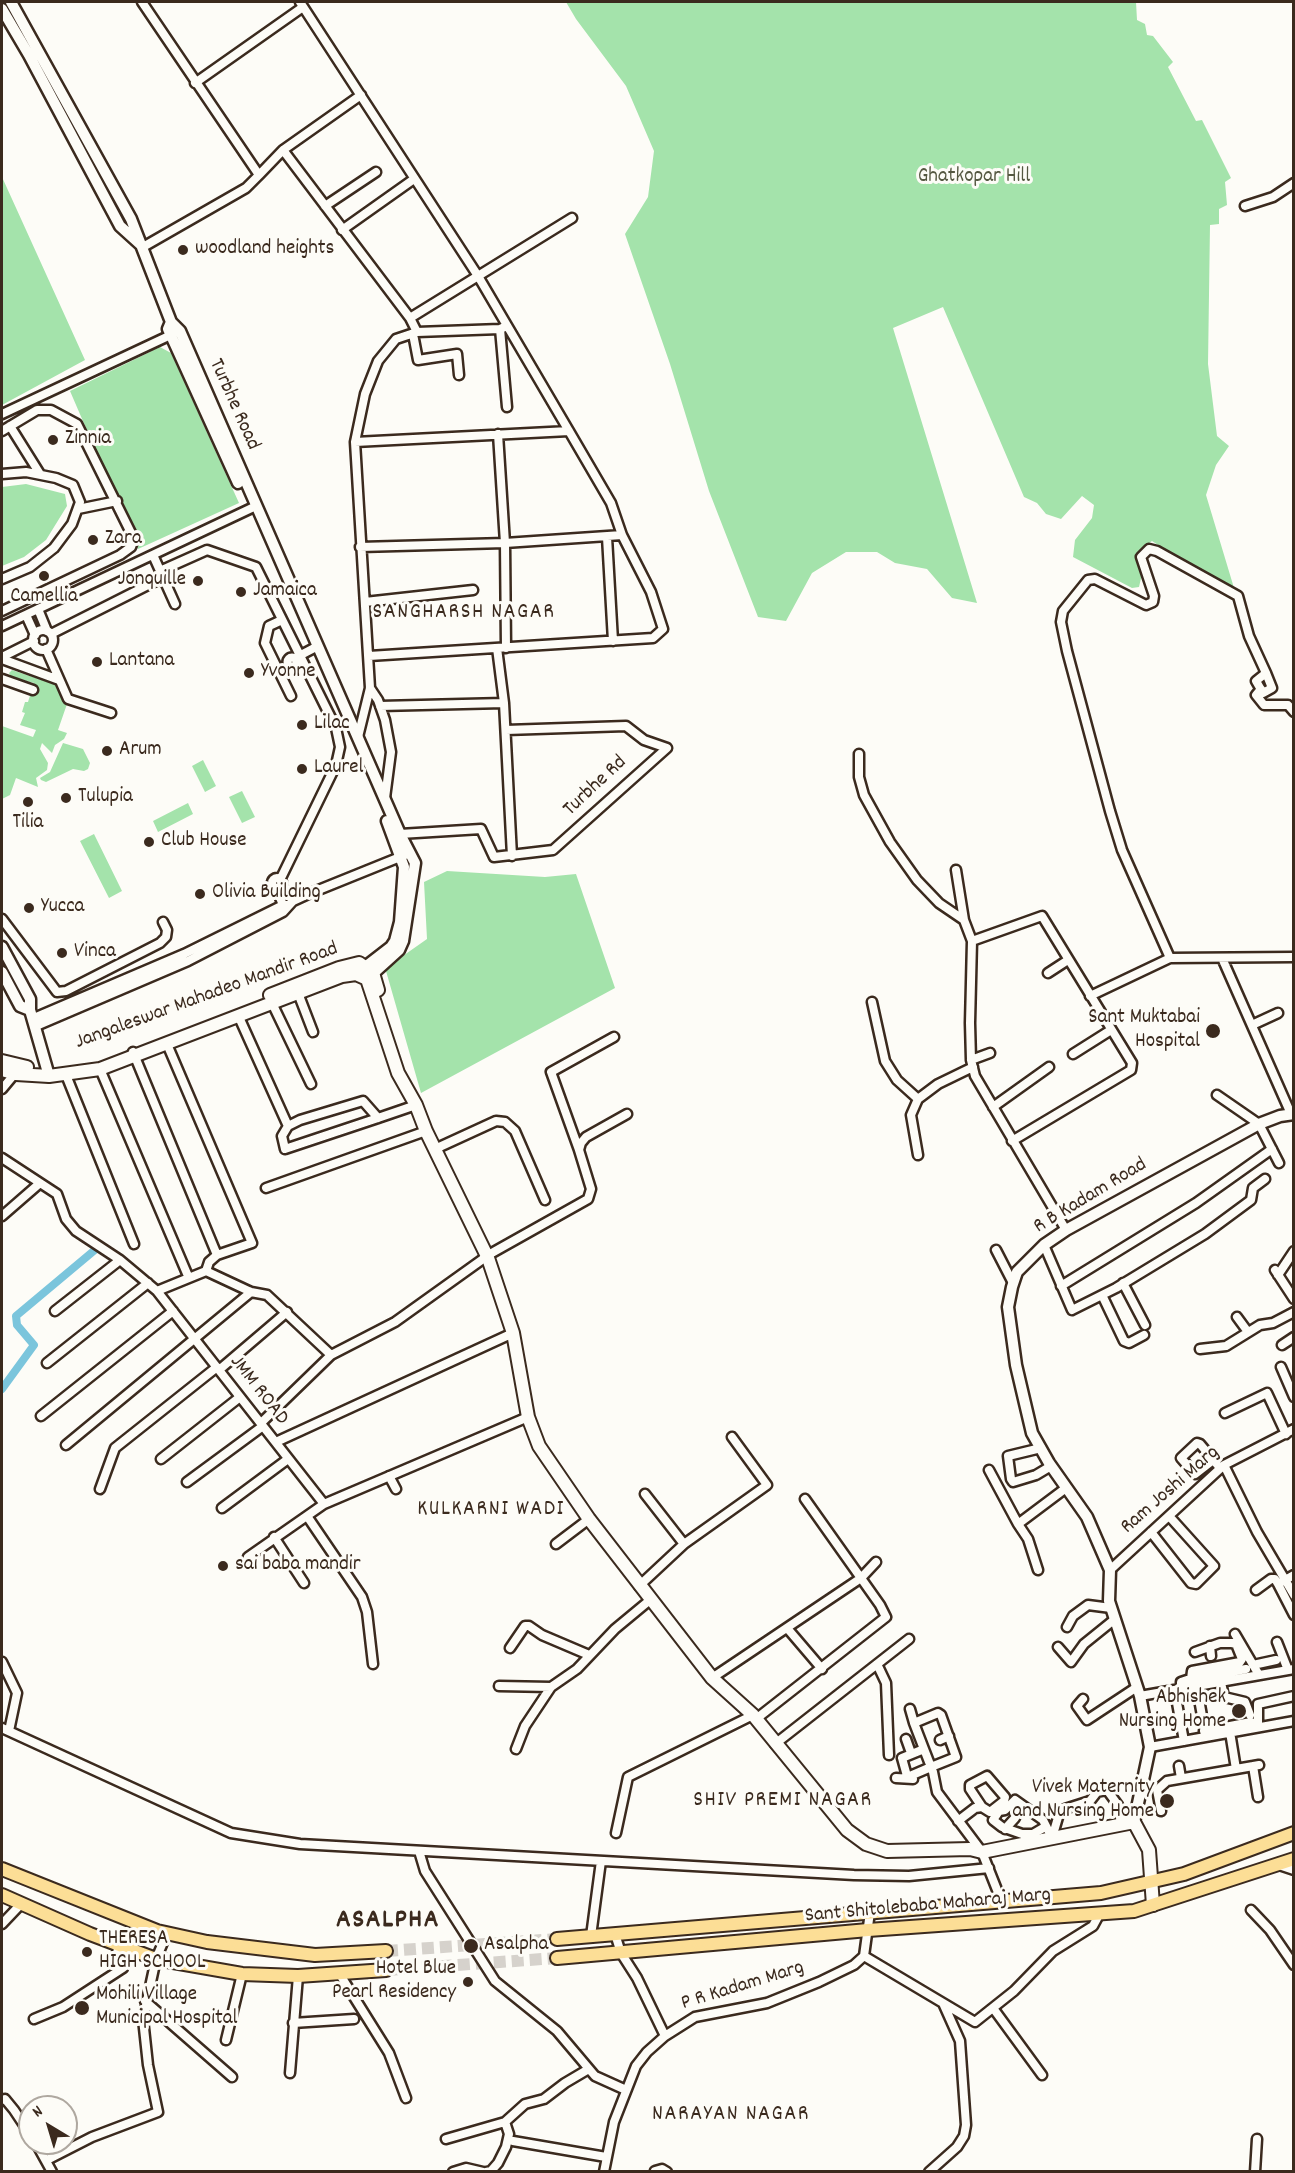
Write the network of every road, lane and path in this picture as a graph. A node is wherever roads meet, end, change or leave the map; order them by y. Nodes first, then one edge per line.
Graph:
1 (11, 2) edge
2 (142, 2) edge
3 (302, 4) edge
4 (2, 9) edge
5 (195, 83) junction
6 (361, 95) junction
7 (284, 150) junction
8 (376, 172) dead end
9 (260, 175) junction
10 (414, 179) junction
11 (1293, 183) edge
12 (325, 206) junction
13 (1245, 206) dead end
14 (572, 218) dead end
15 (342, 230) junction
16 (143, 247) junction
17 (478, 276) junction
18 (410, 318) junction
19 (503, 327) junction
20 (175, 333) junction
21 (415, 333) junction
22 (459, 375) dead end
23 (507, 407) dead end
24 (2, 414) edge
25 (10, 426) junction
26 (2, 431) edge
27 (570, 431) junction
28 (498, 434) junction
29 (355, 442) junction
30 (2, 474) edge
31 (40, 474) junction
32 (117, 501) junction
33 (253, 508) junction
34 (78, 509) junction
35 (622, 535) junction
36 (608, 537) junction
37 (505, 543) junction
38 (360, 547) junction
39 (153, 555) junction
40 (160, 571) junction
41 (2, 579) edge
42 (474, 590) dead end
43 (27, 598) junction
44 (365, 602) junction
45 (175, 604) dead end
46 (2, 610) edge
47 (32, 612) junction
48 (282, 620) junction
49 (2, 626) edge
50 (49, 633) junction
51 (34, 638) junction
52 (613, 641) junction
53 (502, 648) junction
54 (46, 649) junction
55 (316, 650) junction
56 (369, 656) junction
57 (2, 658) edge
58 (298, 659) junction
59 (2, 679) edge
60 (59, 680) junction
61 (370, 688) junction
62 (33, 690) dead end
63 (291, 696) dead end
64 (504, 703) junction
65 (380, 706) junction
66 (1293, 712) edge
67 (111, 713) dead end
68 (506, 730) junction
69 (358, 737) junction
70 (860, 754) dead end
71 (385, 798) junction
72 (400, 834) junction
73 (406, 855) junction
74 (512, 856) junction
75 (956, 870) dead end
76 (288, 904) junction
77 (2, 919) edge
78 (964, 920) junction
79 (163, 922) dead end
80 (972, 941) junction
81 (2, 947) edge
82 (1293, 957) edge
83 (1170, 958) junction
84 (1222, 958) junction
85 (1068, 960) junction
86 (117, 965) junction
87 (2, 972) edge
88 (365, 973) junction
89 (1048, 973) dead end
90 (127, 982) junction
91 (298, 993) junction
92 (1090, 996) junction
93 (872, 1002) dead end
94 (272, 1003) junction
95 (1278, 1013) dead end
96 (238, 1016) junction
97 (33, 1018) junction
98 (1252, 1025) junction
99 (1111, 1030) junction
100 (312, 1032) dead end
101 (614, 1037) dead end
102 (167, 1044) junction
103 (133, 1053) junction
104 (990, 1053) dead end
105 (1072, 1054) dead end
106 (2, 1061) edge
107 (972, 1064) junction
108 (1049, 1068) dead end
109 (100, 1069) junction
110 (2, 1070) edge
111 (18, 1070) junction
112 (48, 1073) junction
113 (66, 1075) junction
114 (311, 1084) dead end
115 (2, 1089) edge
116 (1217, 1095) dead end
117 (918, 1099) junction
118 (416, 1105) junction
119 (993, 1107) junction
120 (627, 1114) dead end
121 (1292, 1114) edge
122 (378, 1118) junction
123 (1259, 1124) junction
124 (288, 1126) junction
125 (426, 1131) junction
126 (1011, 1141) junction
127 (435, 1149) junction
128 (1272, 1149) junction
129 (579, 1150) junction
130 (918, 1155) dead end
131 (2, 1158) edge
132 (1279, 1163) dead end
133 (1265, 1179) dead end
134 (40, 1183) junction
135 (266, 1188) dead end
136 (545, 1200) dead end
137 (2, 1216) edge
138 (1066, 1230) junction
139 (134, 1244) dead end
140 (1044, 1245) junction
141 (996, 1250) dead end
142 (1293, 1251) edge
143 (217, 1255) junction
144 (488, 1258) junction
145 (120, 1260) junction
146 (206, 1271) junction
147 (188, 1276) junction
148 (148, 1283) junction
149 (1013, 1283) junction
150 (1123, 1283) junction
151 (1061, 1287) junction
152 (157, 1291) junction
153 (251, 1292) junction
154 (1292, 1293) edge
155 (1102, 1295) junction
156 (55, 1311) dead end
157 (173, 1311) junction
158 (286, 1312) junction
159 (1293, 1312) edge
160 (1237, 1317) dead end
161 (1145, 1325) dead end
162 (1248, 1332) junction
163 (513, 1333) junction
164 (1144, 1335) dead end
165 (1293, 1338) edge
166 (194, 1339) junction
167 (1282, 1345) dead end
168 (1200, 1349) dead end
169 (331, 1355) junction
170 (47, 1363) dead end
171 (1281, 1367) dead end
172 (218, 1369) junction
173 (240, 1397) junction
174 (1293, 1398) edge
175 (1225, 1413) dead end
176 (41, 1416) dead end
177 (528, 1417) junction
178 (262, 1424) junction
179 (1290, 1432) edge
180 (732, 1437) dead end
181 (276, 1442) junction
182 (66, 1445) dead end
183 (1041, 1448) junction
184 (161, 1459) dead end
185 (288, 1459) junction
186 (1213, 1460) dead end
187 (1051, 1466) junction
188 (1222, 1467) junction
189 (989, 1470) dead end
190 (389, 1476) junction
191 (187, 1482) dead end
192 (1066, 1488) junction
193 (100, 1489) dead end
194 (396, 1489) dead end
195 (645, 1494) dead end
196 (805, 1499) dead end
197 (324, 1504) junction
198 (222, 1508) dead end
199 (307, 1516) junction
200 (1169, 1516) junction
201 (589, 1519) junction
202 (1018, 1524) junction
203 (1151, 1532) junction
204 (274, 1537) junction
205 (556, 1544) dead end
206 (684, 1544) junction
207 (248, 1557) dead end
208 (876, 1562) dead end
209 (1038, 1570) dead end
210 (1110, 1570) junction
211 (861, 1578) junction
212 (1286, 1579) edge
213 (304, 1583) dead end
214 (639, 1586) junction
215 (1256, 1590) dead end
216 (1291, 1596) edge
217 (650, 1600) junction
218 (1113, 1613) junction
219 (1293, 1613) edge
220 (1067, 1627) dead end
221 (787, 1628) junction
222 (1235, 1634) dead end
223 (909, 1639) dead end
224 (1277, 1642) dead end
225 (1058, 1647) dead end
226 (510, 1648) dead end
227 (1195, 1652) dead end
228 (589, 1655) junction
229 (1276, 1660) dead end
230 (2, 1662) edge
231 (373, 1664) dead end
232 (877, 1664) junction
233 (1249, 1667) junction
234 (822, 1669) junction
235 (1291, 1670) edge
236 (1259, 1675) junction
237 (712, 1678) junction
238 (1191, 1679) junction
239 (1221, 1682) junction
240 (499, 1686) dead end
241 (551, 1687) junction
242 (1181, 1689) junction
243 (1139, 1691) junction
244 (1293, 1696) edge
245 (1083, 1699) dead end
246 (1199, 1700) dead end
247 (1177, 1704) dead end
248 (910, 1709) dead end
249 (754, 1717) junction
250 (1253, 1721) junction
251 (1293, 1721) edge
252 (914, 1722) junction
253 (5, 1729) edge
254 (1230, 1732) junction
255 (1205, 1734) junction
256 (950, 1736) junction
257 (906, 1739) dead end
258 (940, 1740) dead end
259 (1184, 1741) junction
260 (775, 1744) junction
261 (1150, 1747) junction
262 (516, 1749) dead end
263 (924, 1749) junction
264 (911, 1753) junction
265 (889, 1755) dead end
266 (1179, 1766) dead end
267 (1236, 1769) junction
268 (932, 1770) junction
269 (896, 1778) dead end
270 (1180, 1778) junction
271 (1140, 1789) junction
272 (1156, 1794) junction
273 (1258, 1797) dead end
274 (982, 1807) junction
275 (1159, 1808) dead end
276 (1015, 1818) dead end
277 (958, 1821) junction
278 (1128, 1823) junction
279 (1044, 1827) junction
280 (1005, 1829) junction
281 (616, 1833) dead end
282 (1293, 1833) edge
283 (1052, 1838) junction
284 (419, 1851) junction
285 (982, 1852) junction
286 (1293, 1859) edge
287 (601, 1861) junction
288 (1279, 1864) junction
289 (989, 1868) junction
290 (2, 1869) edge
291 (1293, 1869) edge
292 (1176, 1876) junction
293 (1150, 1882) junction
294 (2, 1895) edge
295 (1182, 1897) junction
296 (1001, 1900) junction
297 (21, 1904) junction
298 (1153, 1905) junction
299 (1251, 1910) dead end
300 (870, 1912) junction
301 (1100, 1913) junction
302 (2, 1924) edge
303 (868, 1930) junction
304 (167, 1933) junction
305 (615, 1934) junction
306 (594, 1936) junction
307 (557, 1939) tunnel mouth
308 (119, 1945) junction
309 (386, 1951) tunnel mouth
310 (621, 1953) junction
311 (597, 1955) junction
312 (864, 1956) junction
313 (557, 1958) tunnel mouth
314 (156, 1959) junction
315 (1293, 1965) edge
316 (387, 1970) tunnel mouth
317 (339, 1973) junction
318 (242, 1974) junction
319 (298, 1976) junction
320 (145, 2001) junction
321 (942, 2002) junction
322 (993, 2008) junction
323 (34, 2019) dead end
324 (354, 2019) dead end
325 (293, 2023) junction
326 (665, 2036) junction
327 (226, 2040) dead end
328 (587, 2070) junction
329 (291, 2073) dead end
330 (1042, 2075) dead end
331 (232, 2077) dead end
332 (626, 2090) junction
333 (406, 2098) dead end
334 (2, 2100) edge
335 (18, 2116) edge
336 (506, 2122) junction
337 (446, 2139) dead end
338 (1257, 2139) dead end
339 (513, 2140) dead end
340 (44, 2155) edge
341 (606, 2157) junction
342 (47, 2160) junction
343 (655, 2171) edge
344 (52, 2172) edge
345 (453, 2172) edge
346 (485, 2172) edge
347 (604, 2172) edge
348 (668, 2172) edge
349 (929, 2172) edge
350 (1255, 2172) edge

1 - 16 street, Turbhe Road
2 - 5 street
3 - 5 street
3 - 6 street
4 - 16 street
5 - 9 street
6 - 7 street
6 - 10 street
7 - 9 street
7 - 12 street
8 - 12 street
9 - 16 street
10 - 15 street
10 - 17 street
11 - 13 street
12 - 15 street
14 - 17 street
15 - 18 street
16 - 20 street, Turbhe Road
17 - 18 street
17 - 19 street
18 - 21 street
19 - 21 street
19 - 23 street
19 - 27 street
20 - 24 street
20 - 33 street, Turbhe Road
21 - 22 street
21 - 29 street
25 - 26 street
25 - 31 street
25 - 32 street
27 - 28 street
27 - 35 street
28 - 29 street
28 - 37 street
29 - 38 street
30 - 31 street
31 - 34 street
32 - 34 street
32 - 43 street
33 - 39 street
33 - 55 street, Turbhe Road
34 - 41 street
35 - 36 street
35 - 52 street
36 - 37 street
36 - 52 street
37 - 38 street
37 - 53 street
38 - 44 street
39 - 40 street
39 - 47 street
40 - 45 street
40 - 48 street
40 - 50 street
42 - 44 street
43 - 46 street
43 - 47 street
44 - 56 street
47 - 49 street
47 - 50 street
47 - 51 street
48 - 58 street
48 - 63 street
50 - 51 street
50 - 54 street
51 - 54 street
51 - 57 street
52 - 53 street
53 - 56 street
53 - 64 street
54 - 60 street
55 - 58 street
55 - 69 street, Turbhe Road
55 - 73 street
56 - 61 street
57 - 60 street
58 - 76 street
59 - 62 street
60 - 67 street
61 - 65 street
61 - 69 street
64 - 65 street
64 - 68 street
65 - 71 street
66 - 83 street
68 - 74 street
68 - 74 street, Turbhe Rd
69 - 71 street, Turbhe Road
70 - 78 street
71 - 72 street, Turbhe Road
72 - 73 street, Turbhe Road
72 - 74 street, Turbhe Rd
73 - 76 street
73 - 88 street
75 - 78 street
76 - 90 street
77 - 86 street
78 - 80 street
79 - 86 street
80 - 85 street
80 - 107 street
81 - 97 street
82 - 84 street
83 - 84 street
83 - 92 street
84 - 98 street
85 - 89 street
85 - 92 street
86 - 90 street
87 - 97 street
88 - 91 main road, Jangaleswar Mahadeo Mandir Road
88 - 103 main road, Jangaleswar Mahadeo Mandir Road
88 - 118 main road, Jangaleswar Mahadeo Mandir Road
90 - 97 street
91 - 94 main road, Jangaleswar Mahadeo Mandir Road
91 - 100 street
92 - 99 street
93 - 117 street
94 - 96 main road, Jangaleswar Mahadeo Mandir Road
94 - 114 street
95 - 98 street
96 - 102 main road, Jangaleswar Mahadeo Mandir Road
96 - 124 street
97 - 112 street
98 - 121 street
99 - 105 street
99 - 126 street
101 - 129 street
102 - 103 main road, Jangaleswar Mahadeo Mandir Road
102 - 143 street
103 - 109 main road, Jangaleswar Mahadeo Mandir Road
103 - 112 main road, Jangaleswar Mahadeo Mandir Road
103 - 143 street
104 - 107 street
106 - 111 main road
107 - 117 street
107 - 119 street
108 - 119 street
109 - 113 main road, Jangaleswar Mahadeo Mandir Road
109 - 147 street
110 - 111 main road
111 - 112 main road
111 - 115 street
112 - 113 main road, Jangaleswar Mahadeo Mandir Road
113 - 139 street
116 - 123 street
117 - 130 street
118 - 122 street
118 - 125 main road, Jangaleswar Mahadeo Mandir Road
119 - 126 street
120 - 129 street
121 - 123 street, R B Kadam Road
122 - 124 street
122 - 124 street
123 - 128 street
123 - 138 street, R B Kadam Road
125 - 127 main road, Jangaleswar Mahadeo Mandir Road
125 - 135 street
126 - 138 street
127 - 136 street
127 - 144 main road, Jangaleswar Mahadeo Mandir Road
128 - 132 street
128 - 151 street
129 - 144 street
131 - 134 street, JMM ROAD
133 - 150 street
134 - 137 street
134 - 145 street, JMM ROAD
138 - 140 street, R B Kadam Road
140 - 149 street, R B Kadam Road
140 - 151 street
141 - 149 street
142 - 154 street
143 - 146 street
144 - 163 main road, Jangaleswar Mahadeo Mandir Road
144 - 169 street
145 - 148 street, JMM ROAD
145 - 156 street
146 - 147 street
146 - 153 street
147 - 152 street
148 - 152 street, JMM ROAD
148 - 170 street
149 - 183 street, R B Kadam Road
150 - 155 street
150 - 161 street
151 - 155 street
152 - 157 street, JMM ROAD
153 - 158 street
153 - 166 street
155 - 164 street
157 - 166 street, JMM ROAD
157 - 176 street
158 - 169 street
158 - 172 street
159 - 162 street
160 - 162 street
162 - 168 street
163 - 177 main road, Jangaleswar Mahadeo Mandir Road
163 - 181 street
165 - 167 street
166 - 172 street, JMM ROAD
166 - 182 street
169 - 178 street
171 - 174 street
172 - 173 street, JMM ROAD
172 - 193 street
173 - 178 street, JMM ROAD
173 - 184 street
175 - 179 street
177 - 190 street
177 - 201 main road, Jangaleswar Mahadeo Mandir Road
178 - 181 street, JMM ROAD
178 - 191 street
179 - 188 street, Ram Joshi Marg
180 - 206 street
181 - 185 street, JMM ROAD
183 - 187 street, R B Kadam Road
183 - 187 street
185 - 197 street, JMM ROAD
185 - 198 street
186 - 188 street
187 - 192 street, R B Kadam Road
188 - 200 street, Ram Joshi Marg
188 - 212 street
189 - 202 street
190 - 194 street
190 - 197 street
192 - 202 street
192 - 210 street, R B Kadam Road
195 - 206 street
196 - 211 street
197 - 199 street
199 - 204 street
199 - 231 street
200 - 203 street, Ram Joshi Marg
200 - 203 street
201 - 205 street
201 - 214 main road, Jangaleswar Mahadeo Mandir Road
202 - 209 street
203 - 210 street, Ram Joshi Marg
204 - 207 street
204 - 213 street
206 - 214 street
208 - 211 street
210 - 218 street, R B Kadam Road
211 - 221 street
211 - 234 street
212 - 215 street
212 - 216 street
214 - 217 main road, Jangaleswar Mahadeo Mandir Road
216 - 219 street
217 - 228 street
217 - 237 main road, Jangaleswar Mahadeo Mandir Road
218 - 220 street
218 - 225 street
218 - 243 street, R B Kadam Road
221 - 234 street
221 - 237 street
222 - 233 street
223 - 232 street
224 - 235 street
226 - 228 street
227 - 238 street
228 - 241 street
229 - 233 street
230 - 253 street
232 - 260 street
232 - 265 street
233 - 236 street
233 - 238 street
234 - 249 street
235 - 236 street
236 - 239 street
237 - 249 main road, Jangaleswar Mahadeo Mandir Road
238 - 242 street
239 - 242 street
239 - 250 street
240 - 241 street
241 - 262 street
242 - 243 street
243 - 245 street
243 - 261 street, R B Kadam Road
244 - 250 street
246 - 255 street
247 - 259 street
248 - 252 street
249 - 260 main road, Jangaleswar Mahadeo Mandir Road
249 - 281 street
250 - 251 street
250 - 254 street
250 - 255 street
252 - 256 street
252 - 263 street
253 - 284 street
254 - 255 street
254 - 267 street
255 - 259 street
256 - 258 street
256 - 268 street
257 - 264 street
259 - 261 street
260 - 285 main road, Jangaleswar Mahadeo Mandir Road
261 - 271 street, R B Kadam Road
263 - 264 street
263 - 268 street
264 - 268 street
266 - 270 street
267 - 270 street
267 - 273 street
268 - 269 street
268 - 277 street
270 - 272 street
271 - 272 street
271 - 278 street, R B Kadam Road
272 - 275 street
274 - 274 street
274 - 277 street
276 - 280 street
277 - 285 street
278 - 283 main road, Jangaleswar Mahadeo Mandir Road
278 - 283 street
278 - 293 main road
279 - 280 street
279 - 280 street
279 - 283 street
282 - 292 main road, Sant Shitolebaba Maharaj Marg
283 - 285 main road, Jangaleswar Mahadeo Mandir Road
284 - 287 street
284 - 328 street
285 - 289 street
286 - 288 main road, Sant Shitolebaba Maharaj Marg
287 - 289 street
287 - 306 street
288 - 291 street
288 - 295 main road, Sant Shitolebaba Maharaj Marg
289 - 296 street
290 - 304 main road
292 - 293 main road, Sant Shitolebaba Maharaj Marg
292 - 295 main road
293 - 296 main road, Sant Shitolebaba Maharaj Marg
293 - 298 main road
294 - 297 main road
295 - 298 main road, Sant Shitolebaba Maharaj Marg
296 - 300 main road, Sant Shitolebaba Maharaj Marg
297 - 302 street
297 - 308 main road
298 - 301 main road, Sant Shitolebaba Maharaj Marg
299 - 315 street
300 - 303 street
300 - 305 main road, Sant Shitolebaba Maharaj Marg
301 - 303 main road, Sant Shitolebaba Maharaj Marg
301 - 322 street
303 - 310 main road, Sant Shitolebaba Maharaj Marg
303 - 312 street
304 - 309 main road
304 - 314 street
305 - 306 main road, Sant Shitolebaba Maharaj Marg
305 - 310 street
306 - 307 main road, Sant Shitolebaba Maharaj Marg
306 - 311 main road
308 - 314 main road
308 - 323 street
310 - 311 main road, Sant Shitolebaba Maharaj Marg
310 - 326 street
311 - 313 main road, Sant Shitolebaba Maharaj Marg
312 - 321 street
312 - 326 street, P R Kadam Marg
314 - 318 main road
314 - 320 street
316 - 317 main road
317 - 319 main road
317 - 333 street
318 - 319 main road
318 - 327 street
319 - 325 street
320 - 331 street
320 - 342 street
321 - 322 street
321 - 349 street
322 - 330 street
324 - 325 street
325 - 329 street
326 - 332 street, P R Kadam Marg
328 - 332 street
328 - 336 street
332 - 341 street, P R Kadam Marg
334 - 335 street
336 - 337 street
336 - 346 street
338 - 350 street
339 - 341 street
340 - 342 street
341 - 347 street, P R Kadam Marg
342 - 344 street
343 - 348 street
345 - 346 street

